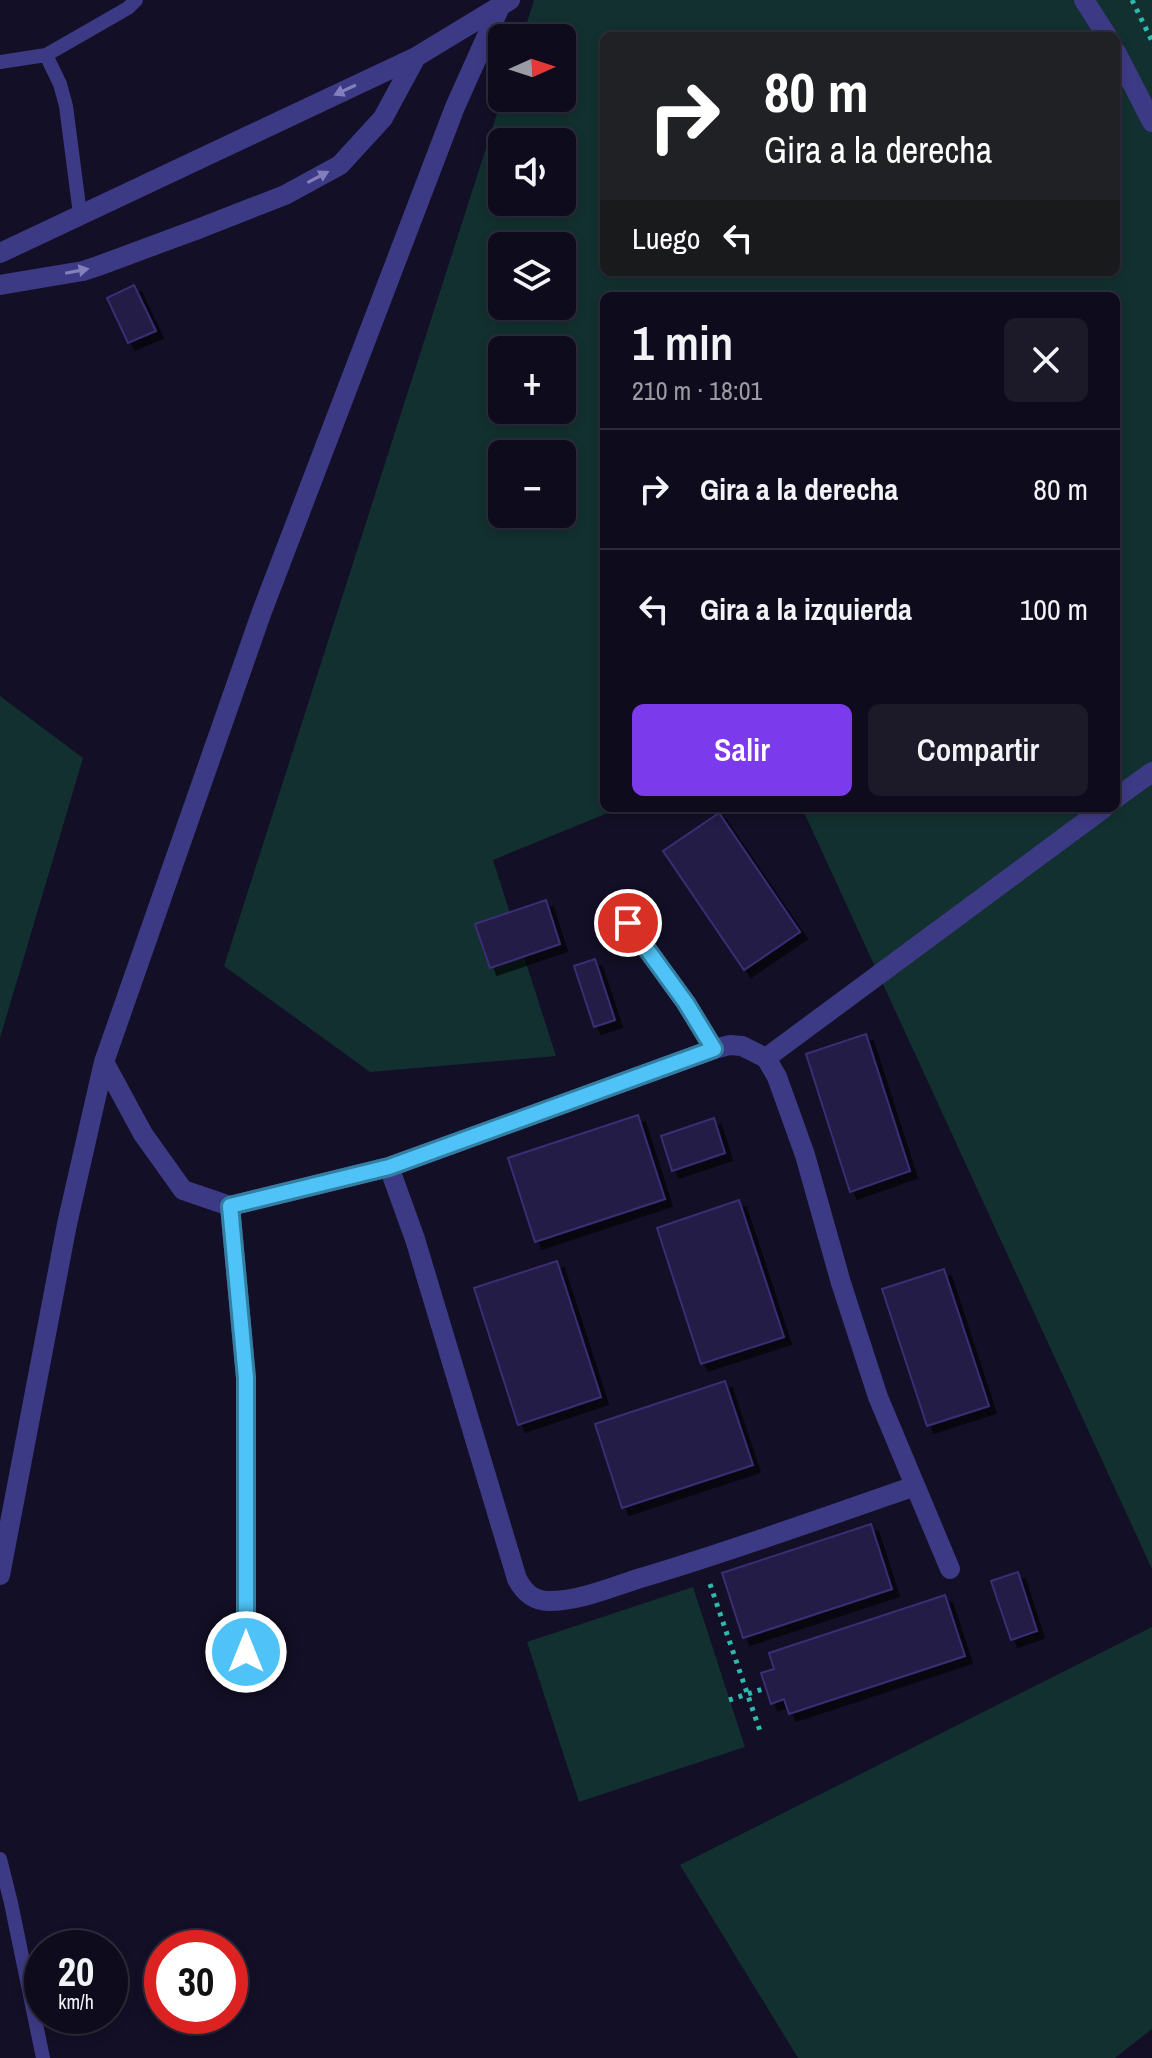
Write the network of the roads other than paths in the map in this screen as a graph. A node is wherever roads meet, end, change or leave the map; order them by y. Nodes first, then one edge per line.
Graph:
1 (136, 0) edge
2 (1084, 0) edge
3 (505, 1) edge
4 (1104, 32) edge
5 (46, 55) junction
6 (416, 57) junction
7 (1120, 60) edge
8 (0, 62) edge
9 (1152, 122) edge
10 (80, 214) junction
11 (0, 253) edge
12 (0, 285) edge
13 (1152, 772) edge
14 (1120, 795) edge
15 (1099, 812) edge
16 (628, 923) dead end
17 (714, 1049) junction
18 (766, 1058) junction
19 (104, 1062) junction
20 (389, 1167) junction
21 (230, 1206) junction
22 (915, 1486) junction
23 (950, 1569) dead end
24 (0, 1575) edge
25 (246, 1652) dead end
26 (0, 1859) edge
27 (43, 2058) edge

1 - 5 lane
2 - 4 street
3 - 6 street
3 - 19 street
5 - 8 lane
5 - 10 lane
6 -> 10 street
12 -> 6 street
7 - 9 street
10 - 11 street
13 - 14 street
15 - 18 street
16 - 17 street
17 - 18 street
17 - 20 street
18 - 22 street
19 - 21 street
19 - 24 street
20 - 21 street
20 - 22 street
21 - 25 street
22 - 23 street
26 - 27 lane

